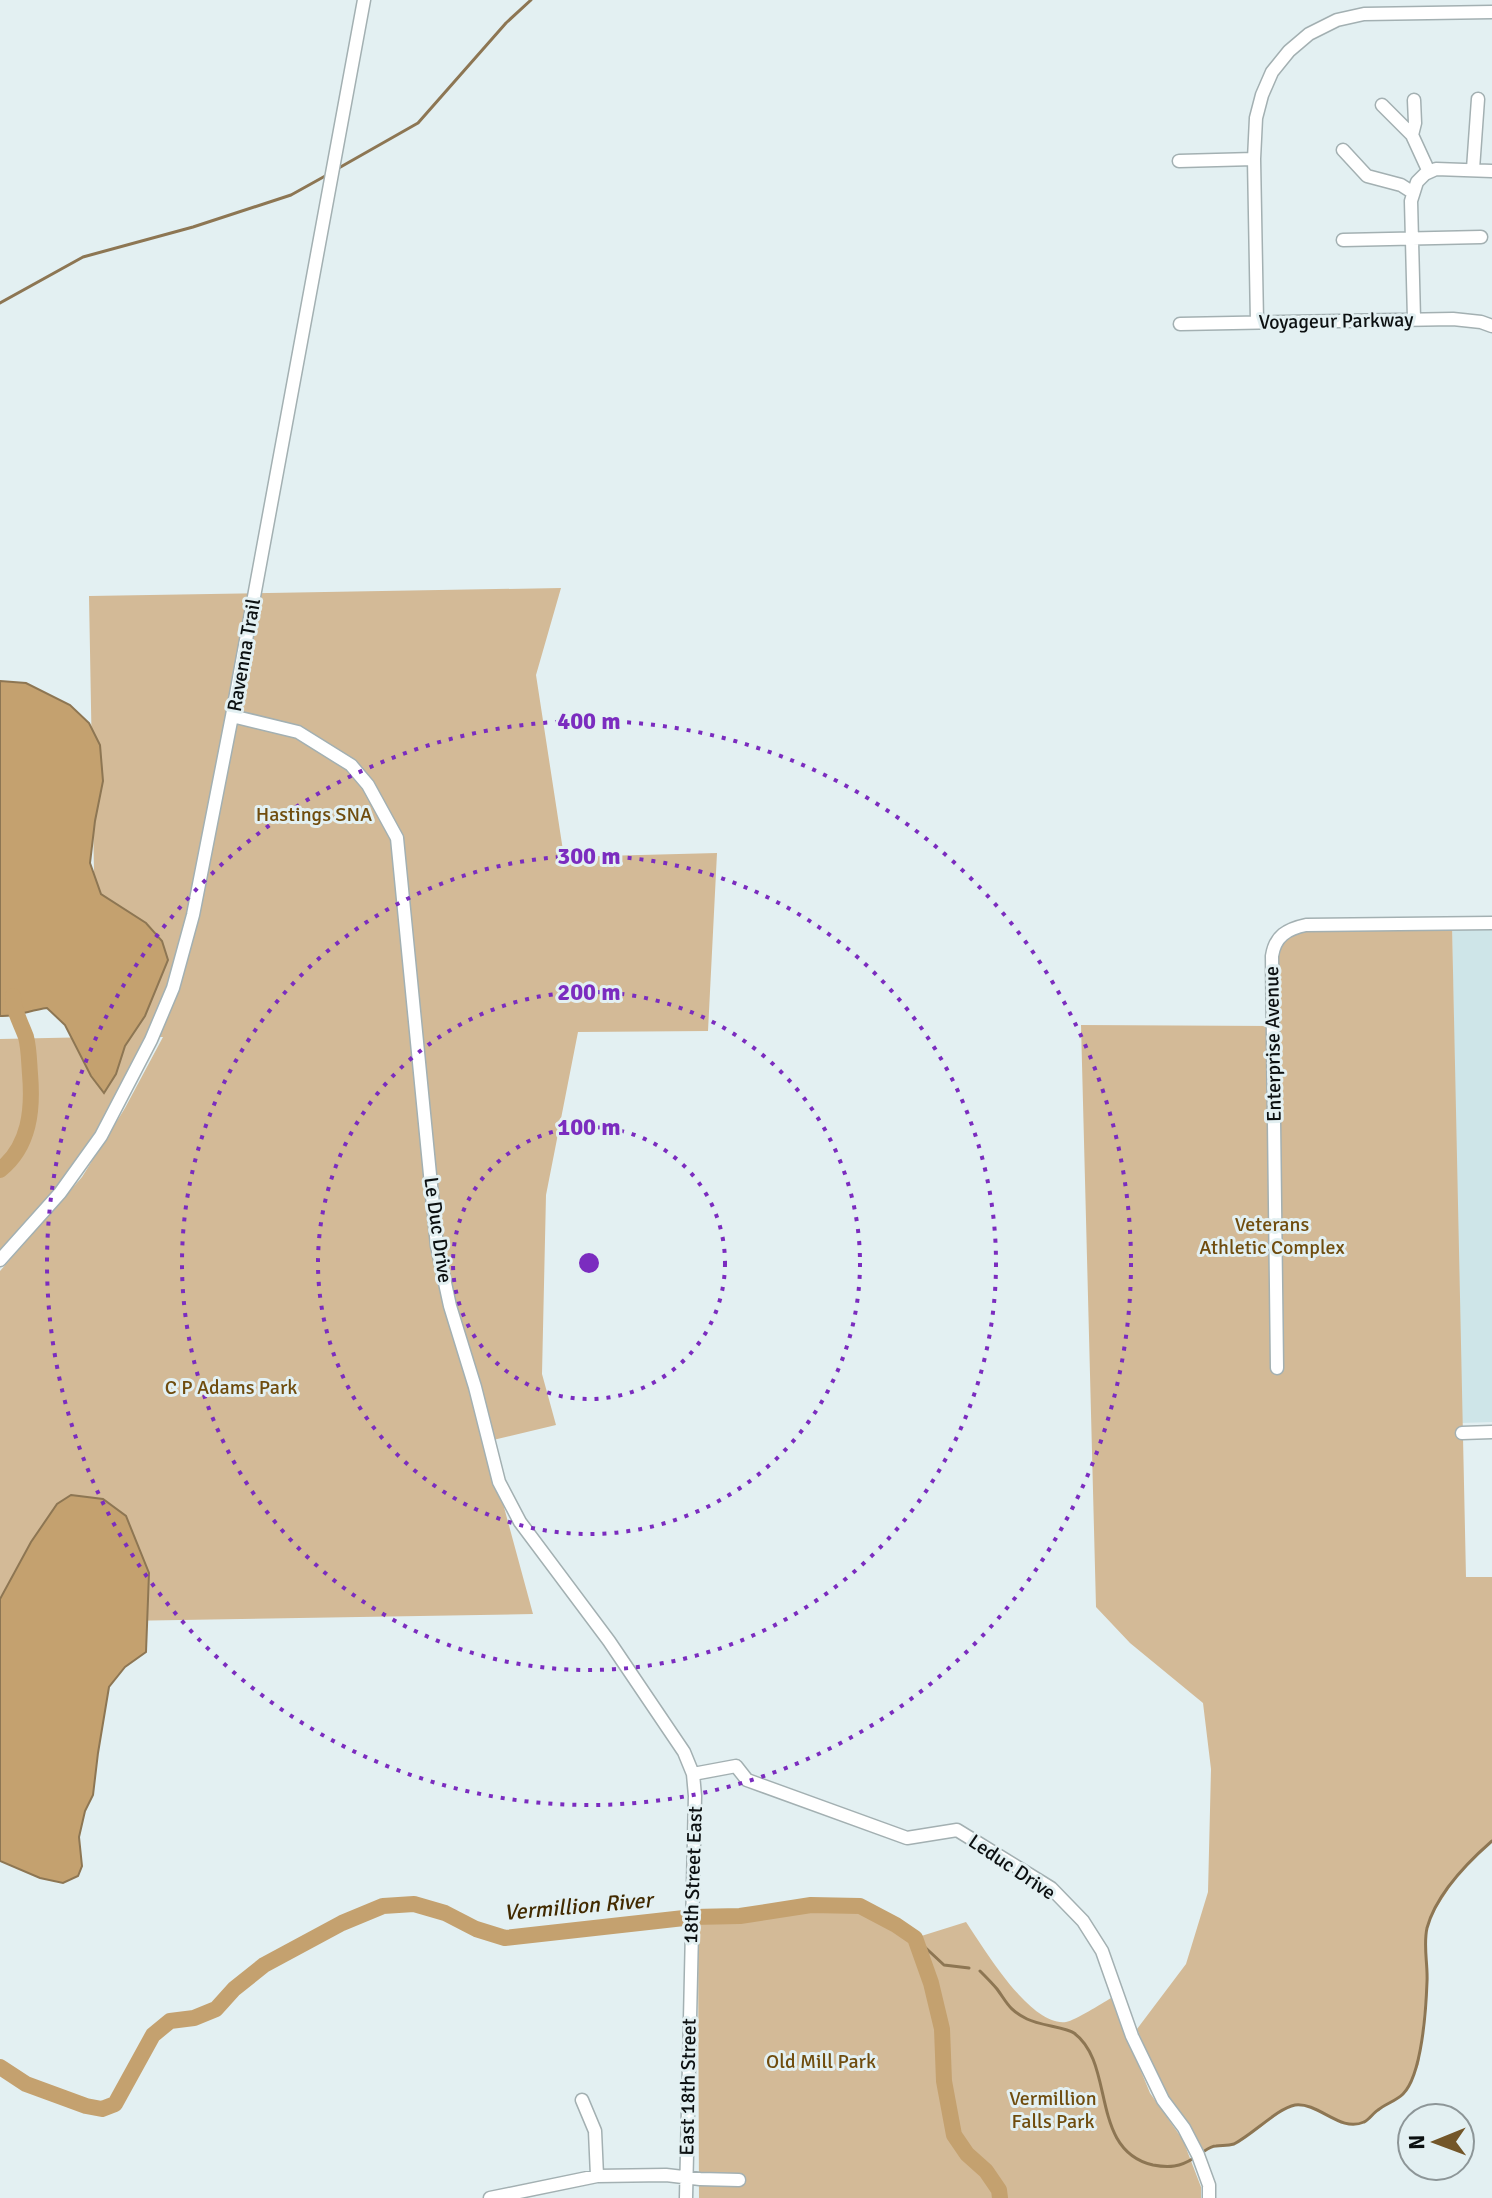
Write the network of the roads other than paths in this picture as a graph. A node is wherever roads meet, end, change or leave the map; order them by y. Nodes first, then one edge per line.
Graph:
1 (364, 0) edge
2 (1492, 12) edge
3 (1478, 99) dead end
4 (1414, 100) dead end
5 (1382, 105) dead end
6 (1412, 135) junction
7 (1343, 150) dead end
8 (1254, 159) junction
9 (1179, 161) dead end
10 (1473, 169) junction
11 (1492, 171) edge
12 (1429, 172) junction
13 (1412, 192) junction
14 (1481, 237) dead end
15 (1412, 239) junction
16 (1343, 240) dead end
17 (1414, 319) junction
18 (1257, 322) junction
19 (1180, 324) dead end
20 (1492, 326) edge
21 (232, 716) junction
22 (1492, 923) edge
23 (0, 1260) edge
24 (1277, 1368) dead end
25 (1492, 1432) edge
26 (1462, 1433) dead end
27 (693, 1774) junction
28 (690, 1975) joint
29 (582, 2100) dead end
30 (597, 2176) junction
31 (686, 2177) junction
32 (739, 2180) dead end
33 (490, 2198) edge
34 (686, 2198) edge
35 (1209, 2198) edge

1 - 21 street, Ravenna Trail
2 - 8 street
3 - 10 street
4 - 6 street
5 - 6 street
6 - 12 street
7 - 13 street
8 - 9 street
8 - 18 street
10 - 11 street
10 - 12 street
12 - 13 street
13 - 15 street
14 - 15 street
15 - 16 street
15 - 17 street
17 - 18 street, Voyageur Parkway
17 - 20 street, Voyageur Parkway
18 - 19 street, Voyageur Parkway
21 - 23 street, Ravenna Trail
21 - 27 street, Le Duc Drive
22 - 24 street, Enterprise Avenue
25 - 26 street
27 - 28 street, 18th Street East
27 - 35 street, Leduc Drive
28 - 31 street, East 18th Street
29 - 30 street
30 - 31 street
30 - 33 street
31 - 32 street
31 - 34 street, East 18th Street

